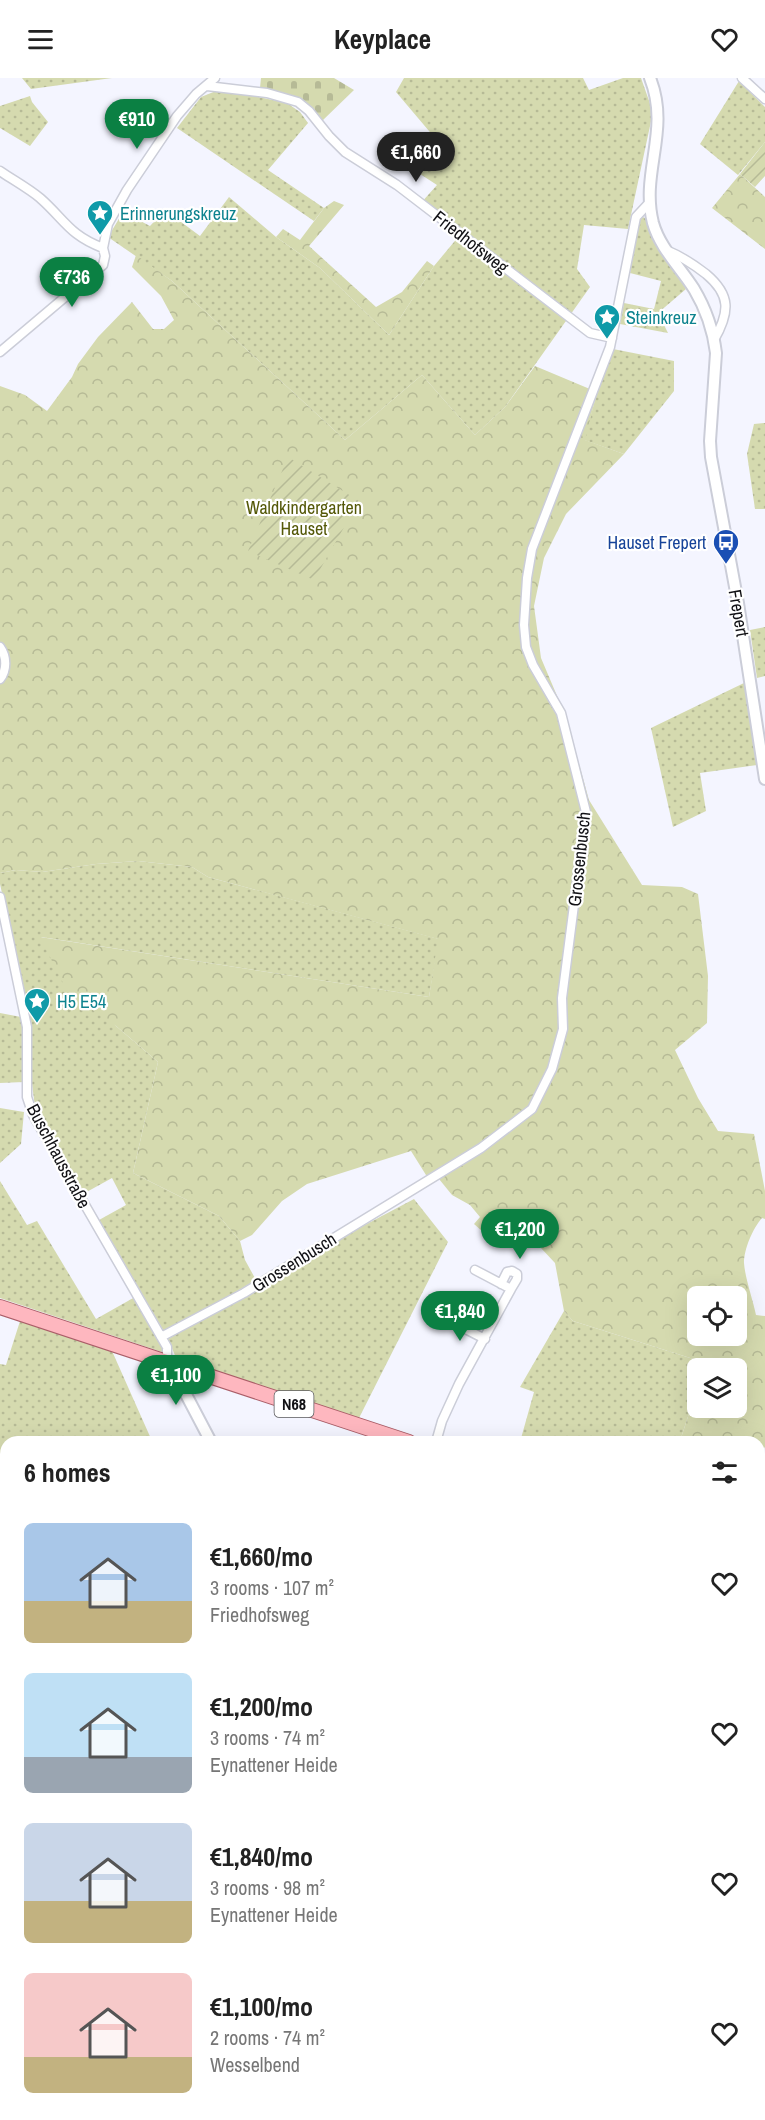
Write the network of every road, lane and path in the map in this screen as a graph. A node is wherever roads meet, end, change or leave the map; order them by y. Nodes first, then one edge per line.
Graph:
1 (215, 78) edge
2 (650, 78) edge
3 (742, 78) edge
4 (207, 86) junction
5 (765, 99) edge
6 (0, 171) edge
7 (650, 202) junction
8 (103, 248) junction
9 (666, 250) junction
10 (612, 338) junction
11 (714, 339) junction
12 (0, 352) edge
13 (0, 647) edge
14 (0, 680) edge
15 (765, 779) edge
16 (0, 897) edge
17 (475, 1270) dead end
18 (501, 1284) junction
19 (511, 1289) junction
20 (0, 1307) edge
21 (448, 1320) dead end
22 (161, 1337) junction
23 (485, 1340) junction
24 (173, 1363) junction
25 (208, 1436) edge
26 (391, 1436) edge
27 (438, 1436) edge

1 - 4 street
2 - 7 street, Frepert
3 - 5 street
4 - 8 street
4 - 10 street, Friedhofsweg
6 - 8 street
7 - 9 street, Frepert
7 - 10 street, Grossenbusch
8 - 12 street
9 - 11 street, Frepert
9 - 11 street, Frepert
10 - 22 street, Grossenbusch
11 - 15 street, Frepert
13 - 14 street
16 - 22 street, Buschhausstraße
17 - 18 street
18 - 19 street
18 - 19 street
19 - 23 street
20 - 24 main road, N68
21 - 23 street
22 - 24 street, Buschhausstraße
23 - 27 street
24 - 25 street
24 - 26 main road, N68

